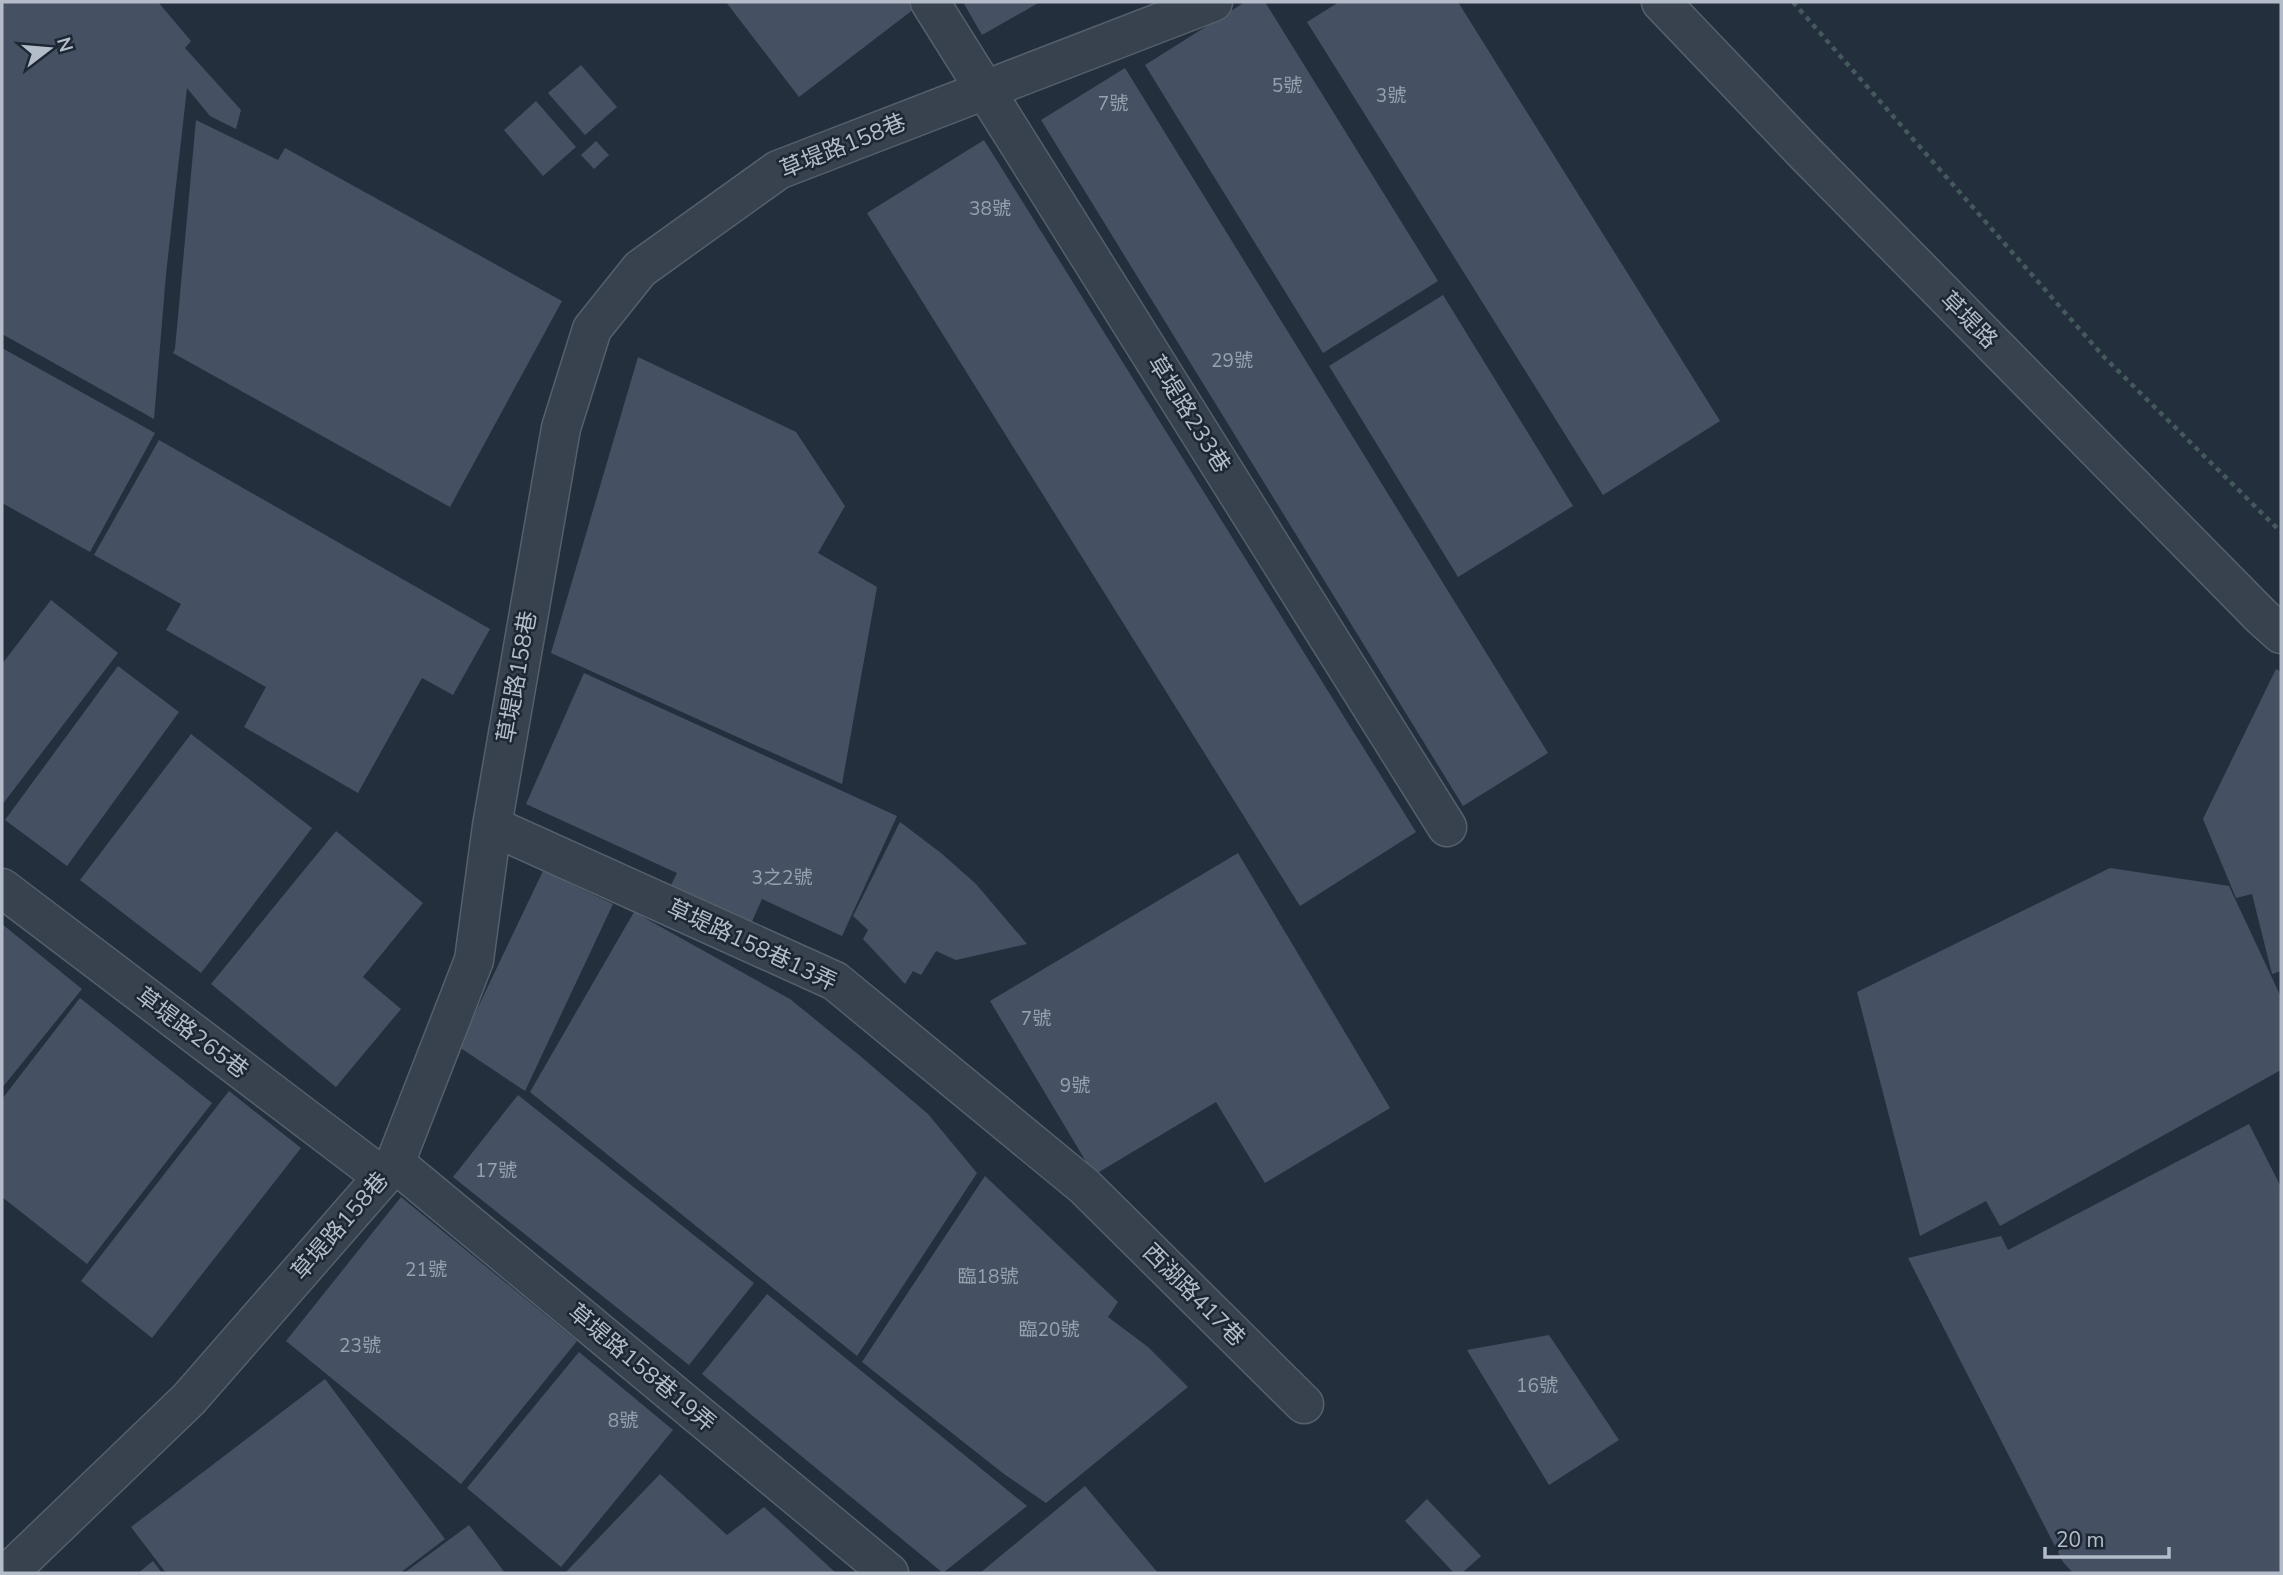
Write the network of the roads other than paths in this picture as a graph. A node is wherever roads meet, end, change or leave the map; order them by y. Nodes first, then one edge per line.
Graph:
1 (930, 2) edge
2 (1213, 2) edge
3 (1661, 2) edge
4 (986, 90) junction
5 (2281, 634) edge
6 (492, 825) junction
7 (1447, 828) dead end
8 (2, 888) edge
9 (389, 1170) junction
10 (1084, 1186) joint
11 (1304, 1404) dead end
12 (8, 1573) edge
13 (889, 1573) edge

1 - 4 street, 草堤路233巷
2 - 4 street, 草堤路158巷
3 - 5 street, 草堤路
4 - 6 street, 草堤路158巷
4 - 7 street, 草堤路233巷
6 - 9 street, 草堤路158巷
6 - 10 street, 草堤路158巷13弄
8 - 9 street, 草堤路265巷
9 - 12 street, 草堤路158巷
9 - 13 street, 草堤路158巷19弄
10 - 11 street, 西湖路417巷

